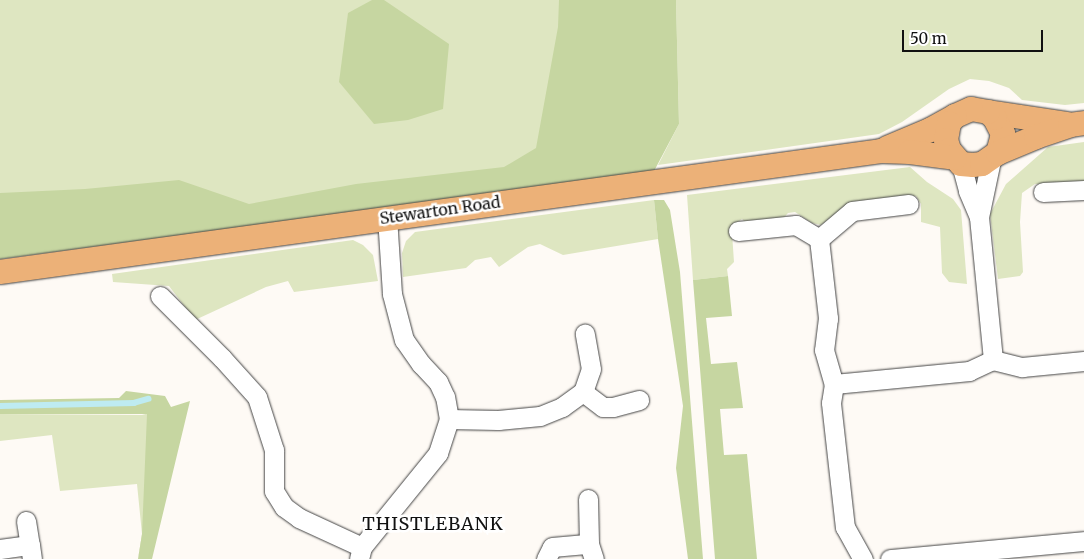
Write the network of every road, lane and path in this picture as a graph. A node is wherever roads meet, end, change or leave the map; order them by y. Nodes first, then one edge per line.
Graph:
1 (988, 112) junction
2 (955, 116) junction
3 (1077, 124) edge
4 (881, 151) junction
5 (994, 156) junction
6 (958, 161) junction
7 (1084, 190) edge
8 (1043, 192) dead end
9 (909, 204) dead end
10 (387, 217) junction
11 (979, 217) junction
12 (738, 232) dead end
13 (820, 239) junction
14 (0, 272) edge
15 (160, 296) dead end
16 (585, 334) dead end
17 (993, 360) junction
18 (1084, 361) edge
19 (834, 384) junction
20 (583, 392) junction
21 (639, 400) dead end
22 (449, 419) junction
23 (588, 499) dead end
24 (26, 521) dead end
25 (1084, 541) edge
26 (0, 549) edge
27 (31, 552) edge
28 (591, 552) edge
29 (361, 553) edge
30 (546, 559) edge
31 (863, 559) edge
32 (890, 559) edge

1 - 2 main road
1 - 3 main road
1 - 5 main road
2 - 4 main road, Stewarton Road
2 - 6 main road
3 - 5 main road
4 - 6 main road, Stewarton Road
4 - 10 main road, Stewarton Road
5 - 6 main road
5 - 11 street
6 - 11 street
7 - 8 street
9 - 13 street
10 - 14 main road, Stewarton Road
10 - 22 street
11 - 17 street
12 - 13 street
13 - 19 street
15 - 29 street
16 - 20 street
17 - 18 street
17 - 19 street
19 - 31 street
20 - 21 street
20 - 22 street
22 - 29 street
23 - 28 street
24 - 27 street
25 - 32 street
26 - 27 street
28 - 30 street

